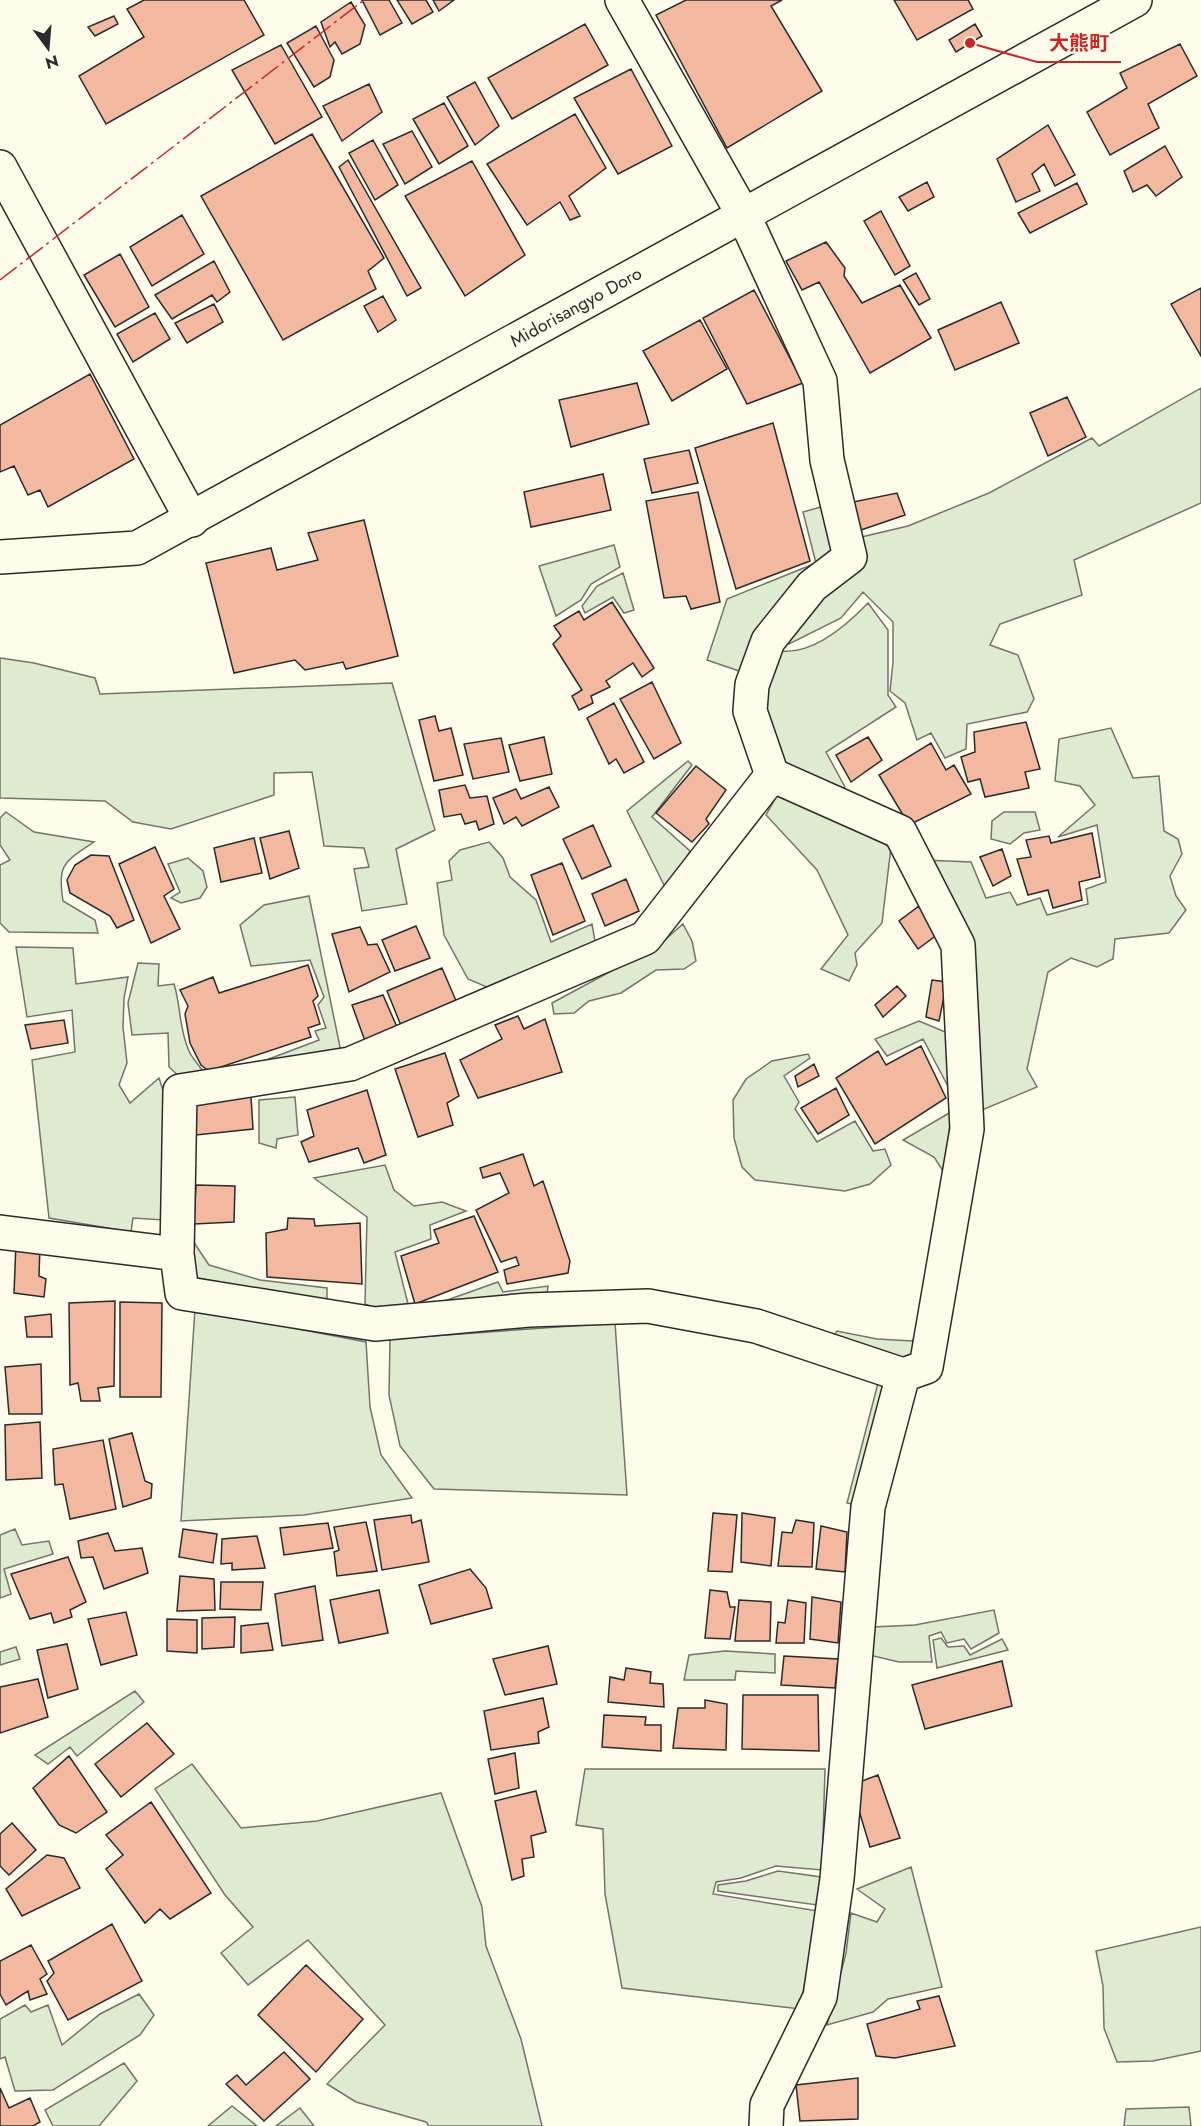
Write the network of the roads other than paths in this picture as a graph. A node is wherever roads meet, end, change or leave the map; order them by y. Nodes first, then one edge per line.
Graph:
1 (622, 0) edge
2 (1135, 0) edge
3 (0, 167) edge
4 (744, 216) junction
5 (192, 520) junction
6 (0, 557) edge
7 (772, 776) junction
8 (0, 1232) edge
9 (177, 1254) junction
10 (903, 1375) junction
11 (766, 2126) edge

1 - 4 street
2 - 4 street, Midorisangyo Doro
3 - 5 street
4 - 5 street, Midorisangyo Doro
4 - 7 street
5 - 6 street, Midorisangyo Doro
7 - 9 street
7 - 10 street
8 - 9 street
9 - 10 street
10 - 11 street

